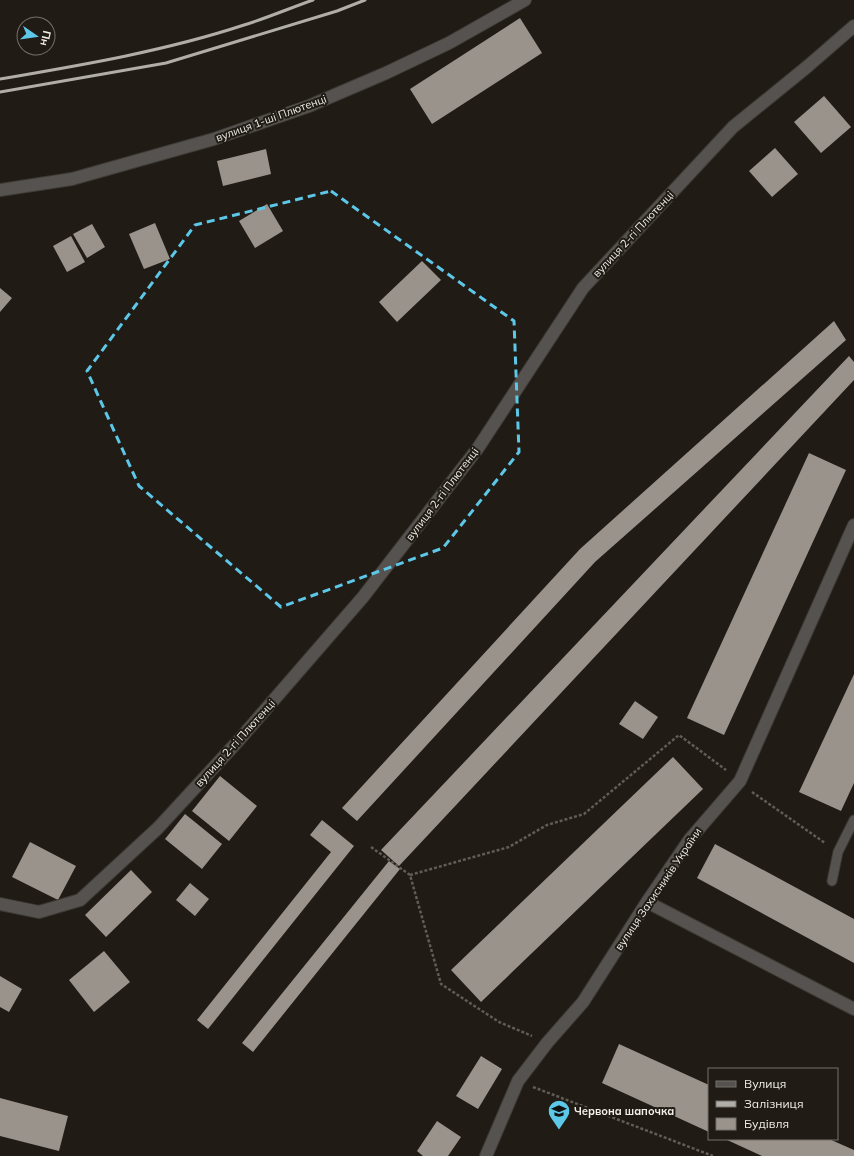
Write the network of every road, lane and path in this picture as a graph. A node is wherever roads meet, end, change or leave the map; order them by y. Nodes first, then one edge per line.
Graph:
1 (525, 0) edge
2 (854, 26) edge
3 (0, 190) edge
4 (854, 525) edge
5 (740, 781) junction
6 (854, 820) edge
7 (371, 846) dead end
8 (838, 852) junction
9 (410, 875) junction
10 (832, 881) dead end
11 (647, 902) junction
12 (0, 904) edge
13 (854, 1009) edge
14 (547, 1043) junction
15 (518, 1081) junction
16 (486, 1156) edge
17 (713, 1156) edge

1 - 3 street, вулиця 1-ші Плютенці
2 - 12 street, вулиця 2-гі Плютенці
4 - 5 street, вулиця Захисників України
5 - 8 path
5 - 9 path
5 - 11 street, вулиця Захисників України
6 - 8 lane
7 - 9 path
8 - 10 lane
9 - 14 path
11 - 13 street
11 - 14 street, вулиця Захисників України
14 - 15 street, вулиця Захисників України
15 - 16 street, вулиця Захисників України
15 - 17 path

